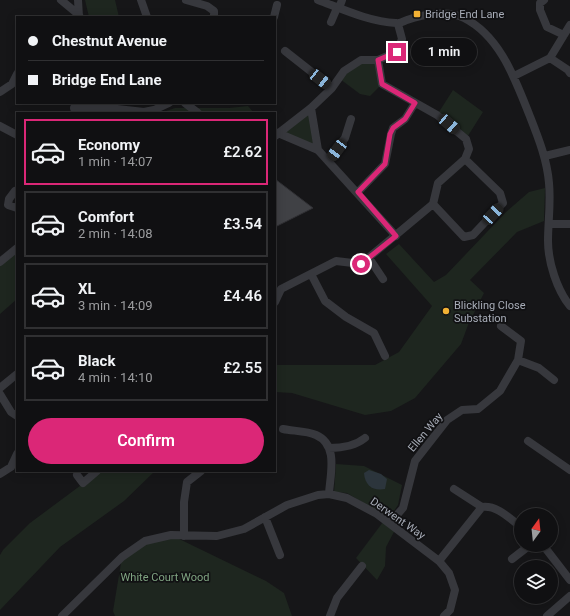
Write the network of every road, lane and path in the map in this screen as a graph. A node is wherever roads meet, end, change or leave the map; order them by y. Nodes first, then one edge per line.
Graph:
1 (61, 0) edge
2 (78, 0) edge
3 (141, 0) edge
4 (186, 0) edge
5 (318, 0) edge
6 (544, 0) edge
7 (277, 4) dead end
8 (339, 5) edge
9 (79, 16) edge
10 (147, 16) edge
11 (214, 16) edge
12 (274, 16) edge
13 (331, 22) dead end
14 (398, 24) junction
15 (570, 25) edge
16 (564, 35) junction
17 (281, 51) dead end
18 (550, 58) junction
19 (378, 60) junction
20 (570, 73) edge
21 (16, 76) edge
22 (514, 76) junction
23 (332, 88) junction
24 (0, 92) edge
25 (415, 103) junction
26 (167, 104) edge
27 (186, 104) edge
28 (122, 106) edge
29 (73, 108) edge
30 (311, 108) junction
31 (144, 112) edge
32 (144, 112) edge
33 (197, 112) edge
34 (351, 119) dead end
35 (0, 126) edge
36 (16, 134) edge
37 (277, 135) edge
38 (318, 150) junction
39 (570, 150) edge
40 (545, 156) junction
41 (465, 159) junction
42 (328, 161) junction
43 (15, 191) dead end
44 (358, 192) junction
45 (433, 204) junction
46 (16, 208) edge
47 (549, 224) junction
48 (570, 224) edge
49 (396, 236) junction
50 (16, 249) edge
51 (369, 258) junction
52 (0, 262) edge
53 (311, 274) junction
54 (383, 279) dead end
55 (276, 300) edge
56 (570, 306) edge
57 (501, 326) dead end
58 (385, 356) dead end
59 (518, 360) junction
60 (16, 375) edge
61 (554, 380) dead end
62 (0, 388) edge
63 (0, 394) edge
64 (16, 415) edge
65 (283, 429) dead end
66 (365, 438) dead end
67 (528, 441) dead end
68 (329, 448) junction
69 (16, 456) edge
70 (570, 469) edge
71 (96, 472) edge
72 (200, 472) edge
73 (0, 474) edge
74 (77, 475) dead end
75 (454, 489) dead end
76 (329, 494) junction
77 (482, 507) junction
78 (265, 517) junction
79 (514, 521) edge
80 (390, 523) junction
81 (184, 536) junction
82 (521, 552) edge
83 (548, 552) edge
84 (280, 555) dead end
85 (512, 559) dead end
86 (439, 561) junction
87 (362, 566) dead end
88 (570, 580) edge
89 (570, 596) edge
90 (62, 616) edge
91 (330, 616) edge
92 (444, 616) edge
93 (547, 616) edge

1 - 9 street
2 - 9 street
3 - 10 street
4 - 11 street
5 - 8 street
6 - 16 street
7 - 12 street
8 - 13 street
8 - 14 street
14 - 19 street
14 - 22 street
15 - 16 street
16 - 18 street
17 - 23 street
18 - 20 street
18 - 22 street
19 - 23 street
19 - 25 street
21 - 24 street
22 - 40 street
23 - 30 street
25 - 41 street
25 - 44 street
26 - 32 street
27 - 33 street
28 - 29 street
28 - 31 street
30 - 37 street
30 - 38 street
34 - 42 street
35 - 36 street
37 - 38 street
38 - 42 street
39 - 40 street
40 - 47 street
41 - 45 street
41 - 45 street
42 - 44 street
43 - 46 street
44 - 49 street
45 - 49 street
47 - 48 street
47 - 56 street
49 - 51 street
50 - 52 street
51 - 53 street
51 - 54 street
53 - 55 street
53 - 58 street
57 - 59 street, Ellen Way
59 - 61 street
59 - 80 street, Ellen Way
60 - 62 street
63 - 64 street
65 - 68 street
66 - 68 street
67 - 70 street
68 - 76 street
69 - 73 street
71 - 74 street
72 - 81 street
75 - 77 street
76 - 78 street, Derwent Way
76 - 80 street, Derwent Way
77 - 79 street
77 - 86 street
78 - 81 street, Derwent Way
78 - 84 street
80 - 86 street, Derwent Way
81 - 90 street, Derwent Way
82 - 85 street
83 - 88 street
86 - 92 street, Derwent Way
87 - 91 street
89 - 93 street

